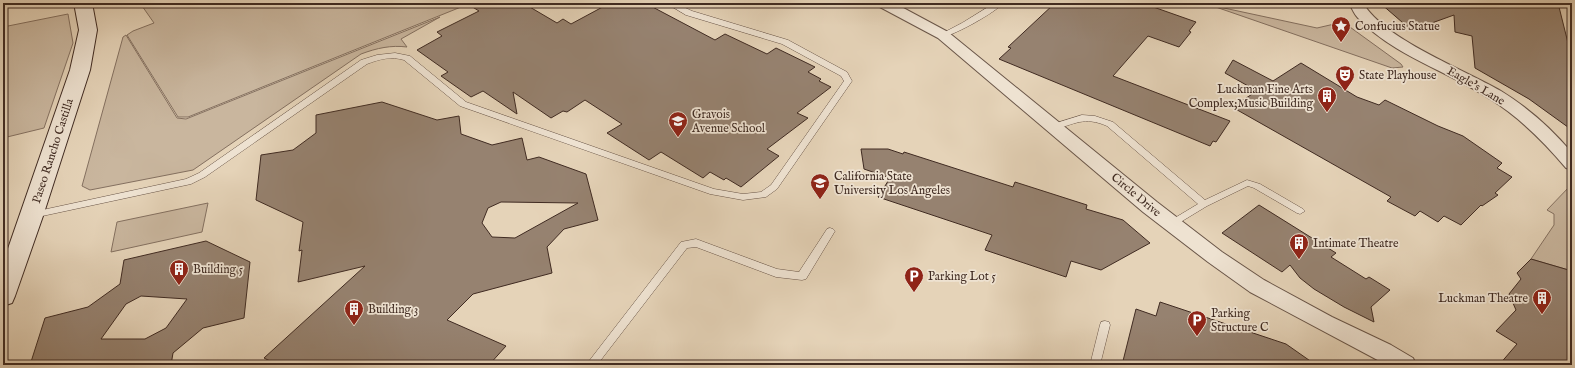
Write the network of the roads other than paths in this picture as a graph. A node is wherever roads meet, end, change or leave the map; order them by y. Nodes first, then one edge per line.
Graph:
1 (83, 3) edge
2 (670, 3) edge
3 (883, 3) edge
4 (1356, 3) edge
5 (996, 6) dead end
6 (943, 35) junction
7 (1053, 127) junction
8 (1572, 164) edge
9 (1204, 204) junction
10 (1300, 211) dead end
11 (32, 216) junction
12 (1171, 224) junction
13 (830, 231) dead end
14 (4, 291) edge
15 (1105, 325) dead end
16 (591, 365) edge
17 (1095, 365) edge
18 (1406, 365) edge

1 - 11 street, Paseo Rancho Castilla
2 - 11 lane
3 - 6 street, Circle Drive
4 - 8 street, Eagle's Lane
5 - 6 lane
6 - 7 street, Circle Drive
7 - 9 lane
7 - 12 street, Circle Drive
9 - 10 lane
9 - 12 lane
11 - 14 street, Paseo Rancho Castilla
12 - 18 street, Circle Drive
13 - 16 lane
15 - 17 lane

